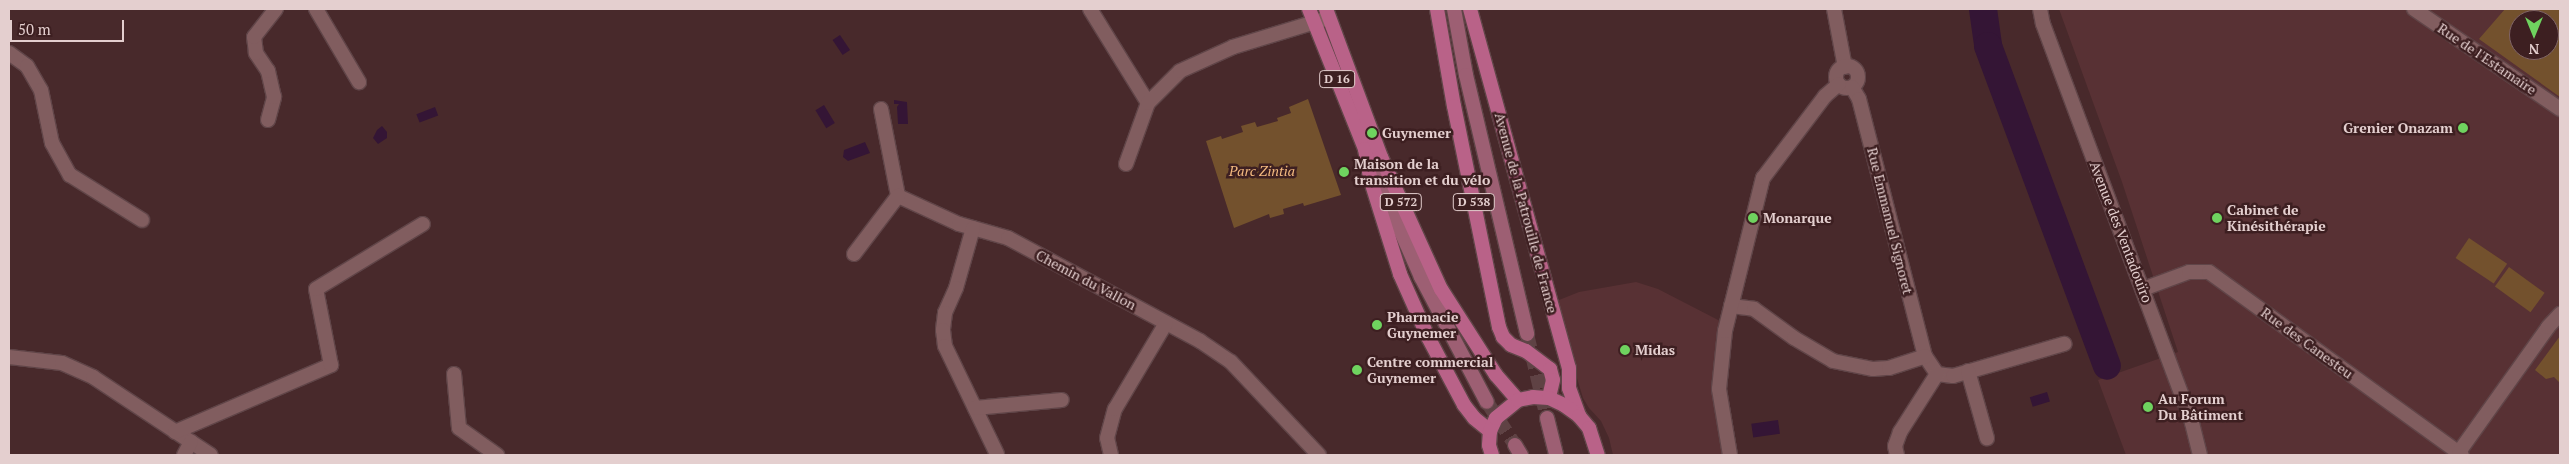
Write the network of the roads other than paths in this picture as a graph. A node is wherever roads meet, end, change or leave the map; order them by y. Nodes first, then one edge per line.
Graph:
1 (276, 9) edge
2 (316, 9) edge
3 (1090, 9) edge
4 (1309, 9) edge
5 (1438, 9) edge
6 (1445, 9) edge
7 (1454, 9) edge
8 (1470, 9) edge
9 (1834, 9) edge
10 (2040, 9) edge
11 (2414, 9) edge
12 (1328, 13) edge
13 (1315, 22) junction
14 (9, 53) edge
15 (1466, 75) junction
16 (359, 82) dead end
17 (1846, 85) junction
18 (1148, 103) junction
19 (881, 109) dead end
20 (2560, 109) edge
21 (268, 120) dead end
22 (1365, 149) junction
23 (1126, 164) dead end
24 (898, 196) junction
25 (142, 220) dead end
26 (423, 224) dead end
27 (973, 228) junction
28 (854, 254) dead end
29 (2143, 289) junction
30 (1731, 306) junction
31 (2560, 314) edge
32 (1166, 323) junction
33 (1527, 334) tunnel mouth
34 (2064, 344) dead end
35 (1925, 356) junction
36 (9, 357) edge
37 (1968, 371) junction
38 (454, 374) dead end
39 (1937, 374) junction
40 (1549, 398) junction
41 (1062, 400) dead end
42 (1518, 400) junction
43 (1487, 402) tunnel mouth
44 (975, 408) junction
45 (1580, 416) junction
46 (1547, 418) tunnel mouth
47 (1490, 431) junction
48 (176, 432) junction
49 (1987, 438) dead end
50 (191, 442) junction
51 (2454, 452) edge
52 (997, 454) dead end
53 (184, 455) edge
54 (210, 455) edge
55 (497, 455) edge
56 (1111, 455) edge
57 (1317, 455) edge
58 (1492, 455) edge
59 (1556, 455) edge
60 (1598, 455) edge
61 (1730, 455) edge
62 (1897, 455) edge
63 (2200, 455) edge

1 - 21 street
2 - 16 street
3 - 18 street
4 - 13 main road, D 16
5 - 40 main road, D 538
6 - 15 main road
7 - 15 main road
8 - 45 main road, Avenue de la Patrouille de France
9 - 17 street
10 - 29 street, Avenue des Ventadouïro
11 - 20 street, Rue de l'Estamaïre
12 - 13 street
12 - 42 main road, D 572
13 - 18 street
13 - 22 main road, D 16
14 - 25 street
15 - 33 main road
17 - 30 street
17 - 35 street, Rue Emmanuel Signoret
18 - 23 street
19 - 24 street
22 - 43 main road
22 - 47 main road
24 - 27 street, Chemin du Vallon
24 - 28 street
26 - 48 street
27 - 32 street, Chemin du Vallon
27 - 44 street
29 - 51 street, Rue des Canesteu
29 - 63 street, Avenue des Ventadouïro
30 - 35 street
30 - 61 street
31 - 51 street
32 - 56 street
32 - 57 street, Chemin du Vallon
34 - 37 street
35 - 39 street, Rue Emmanuel Signoret
36 - 48 street
37 - 39 street
37 - 49 street
38 - 55 street
39 - 62 street
40 - 42 main road
40 - 45 main road
41 - 44 street
42 - 47 main road
44 - 52 street
45 - 60 main road, Avenue de la Patrouille de France
46 - 59 main road
47 - 58 main road
48 - 50 street
50 - 53 street
50 - 54 street

